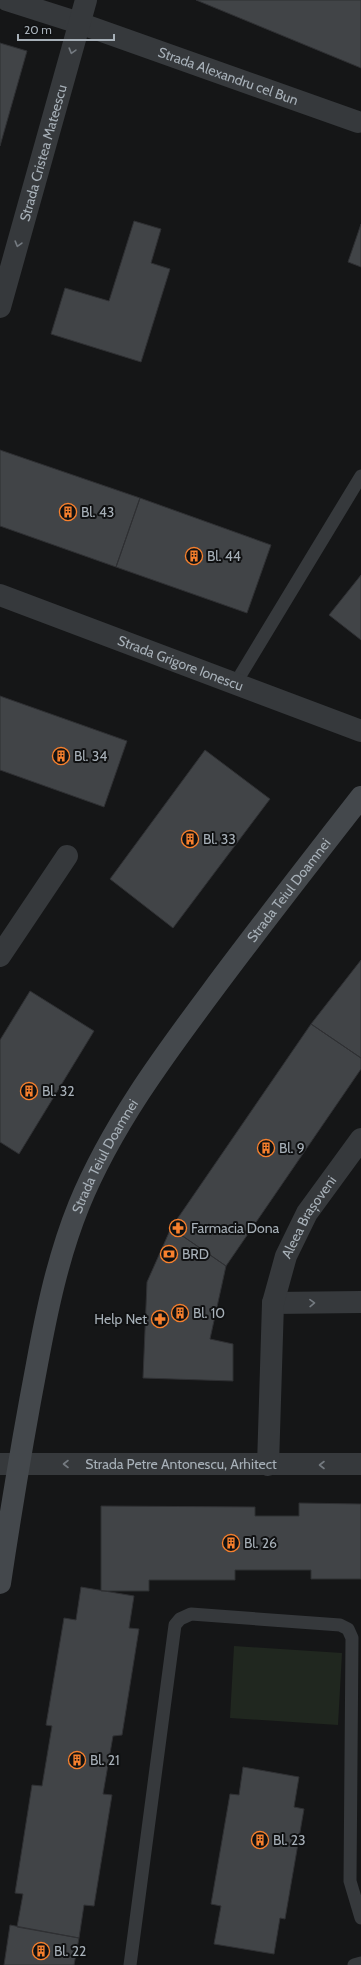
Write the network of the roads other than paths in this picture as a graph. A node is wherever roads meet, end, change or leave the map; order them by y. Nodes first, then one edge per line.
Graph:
1 (7, 0) edge
2 (86, 0) edge
3 (79, 23) junction
4 (360, 122) edge
5 (0, 307) edge
6 (361, 476) edge
7 (0, 595) edge
8 (235, 684) junction
9 (361, 731) edge
10 (361, 797) edge
11 (66, 856) dead end
12 (0, 956) edge
13 (361, 1139) edge
14 (361, 1302) edge
15 (273, 1303) junction
16 (9, 1464) edge
17 (361, 1464) edge
18 (268, 1465) junction
19 (0, 1583) edge
20 (361, 1918) edge
21 (361, 1963) edge
22 (130, 1965) edge
23 (354, 1965) edge

1 - 3 street, Strada Alexandru cel Bun
2 - 3 street, Strada Cristea Mateescu
3 - 4 street, Strada Alexandru cel Bun
3 -> 5 street, Strada Cristea Mateescu
6 - 8 lane
7 - 8 street, Strada Grigore Ionescu
8 - 9 street, Strada Grigore Ionescu
10 - 16 street, Strada Teiul Doamnei
11 - 12 street
13 - 15 street, Aleea Brașoveni
15 -> 14 street
15 - 18 street, Aleea Brașoveni
18 -> 16 street, Strada Petre Antonescu, Arhitect
16 - 19 street, Strada Teiul Doamnei
17 -> 18 street, Strada Petre Antonescu, Arhitect
20 - 22 lane
21 - 23 lane

